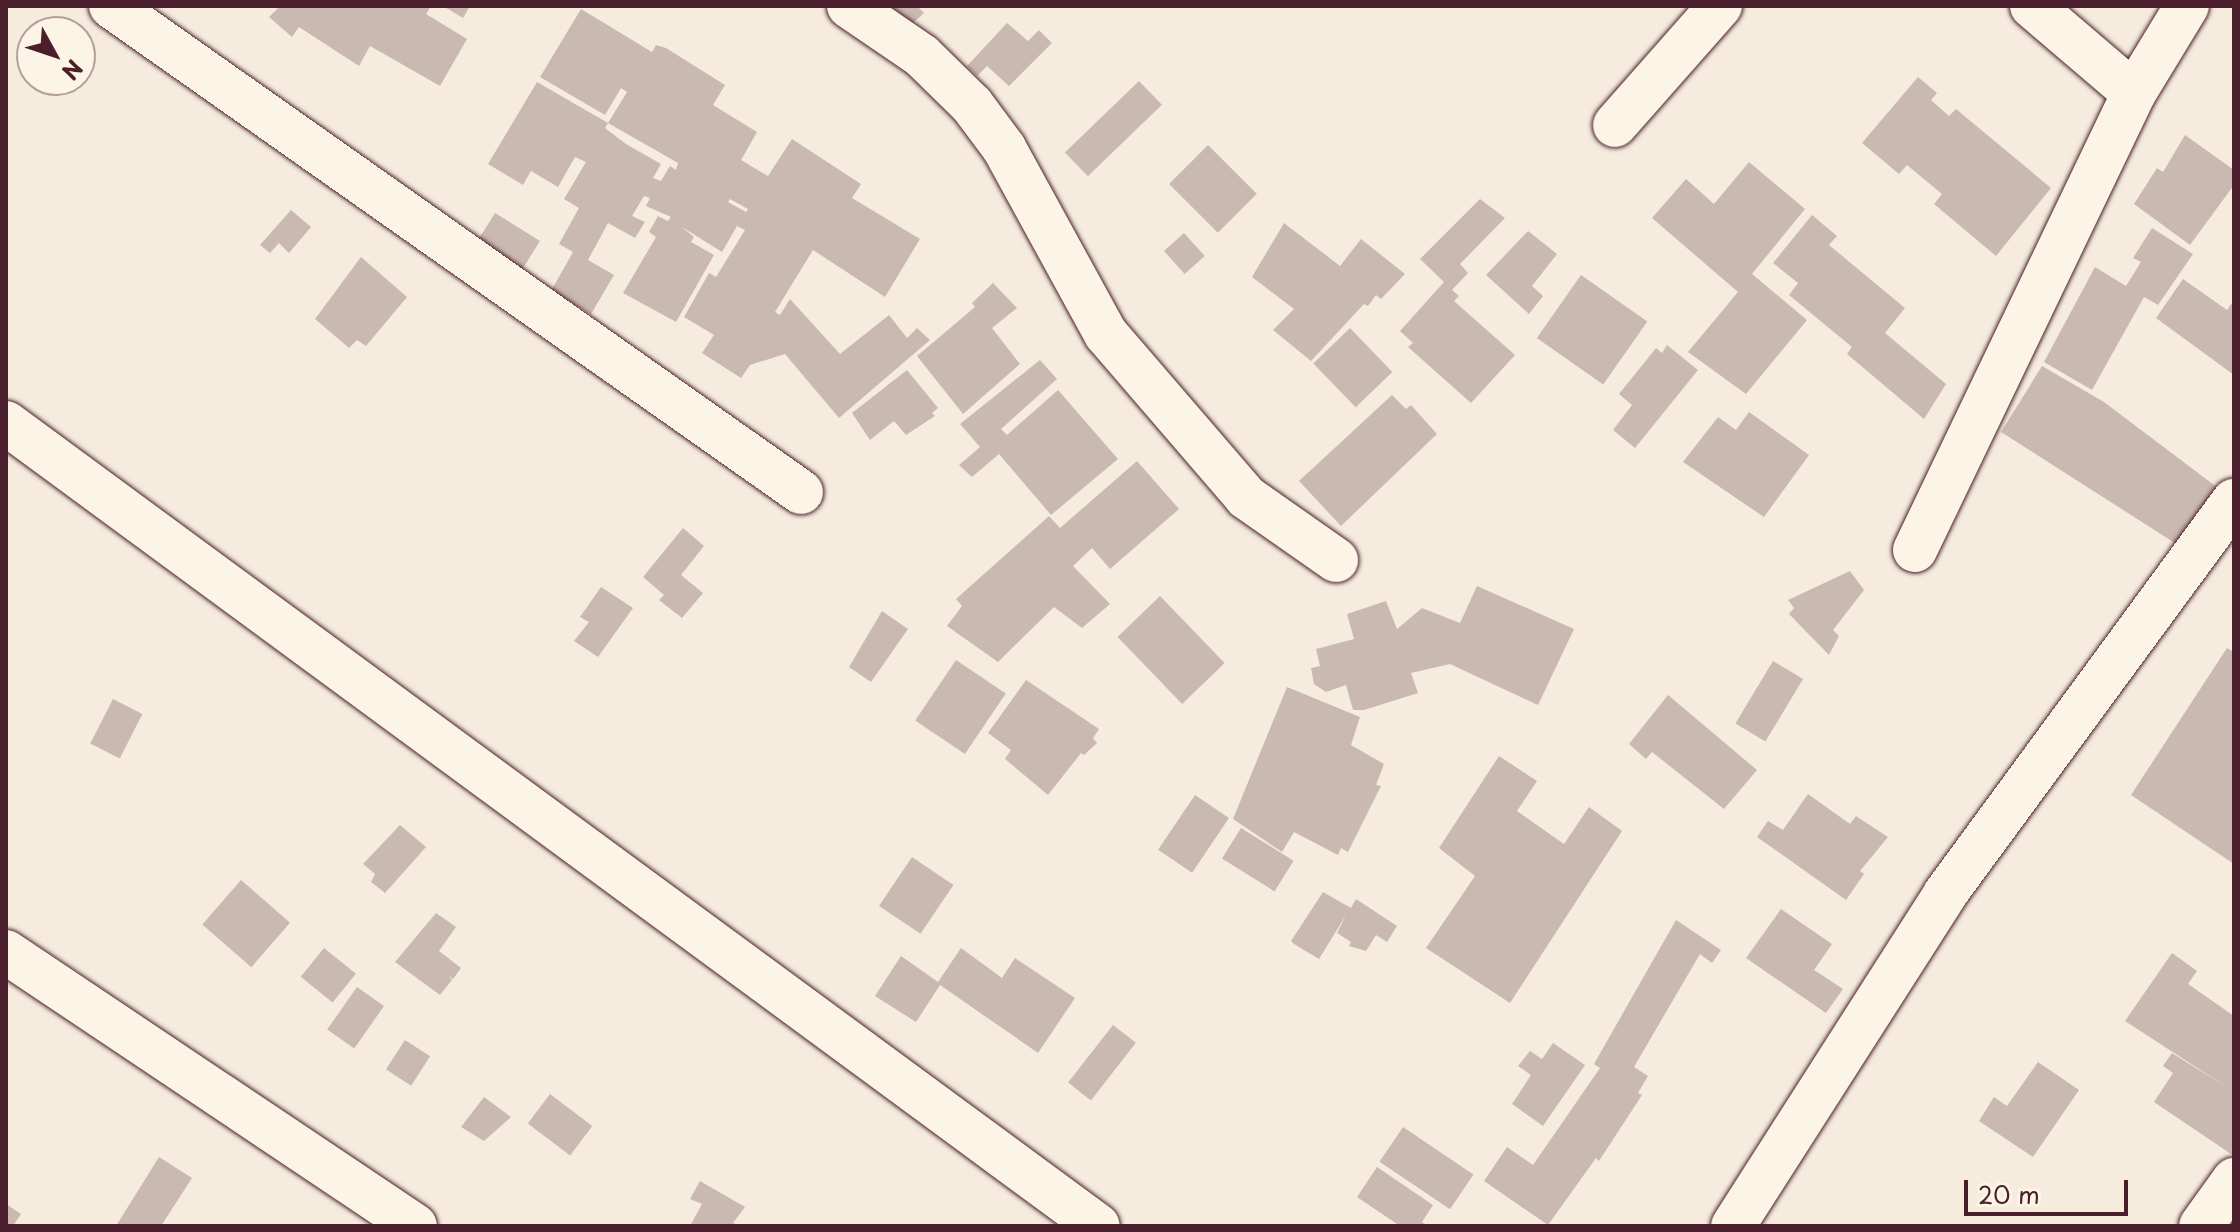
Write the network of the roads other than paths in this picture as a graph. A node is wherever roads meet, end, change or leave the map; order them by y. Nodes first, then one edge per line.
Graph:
1 (111, 6) edge
2 (849, 6) edge
3 (1720, 6) edge
4 (2032, 6) edge
5 (2187, 6) edge
6 (2134, 93) junction
7 (1615, 125) dead end
8 (6, 423) edge
9 (801, 492) dead end
10 (2234, 501) edge
11 (1915, 550) dead end
12 (1336, 560) dead end
13 (6, 952) edge
14 (2234, 1180) edge
15 (415, 1226) edge
16 (1098, 1226) edge
17 (1733, 1226) edge
18 (2201, 1226) edge

1 - 9 street
2 - 12 street
3 - 7 street
4 - 6 street
5 - 6 street
6 - 11 street
8 - 16 street
10 - 17 street
13 - 15 street
14 - 18 street

